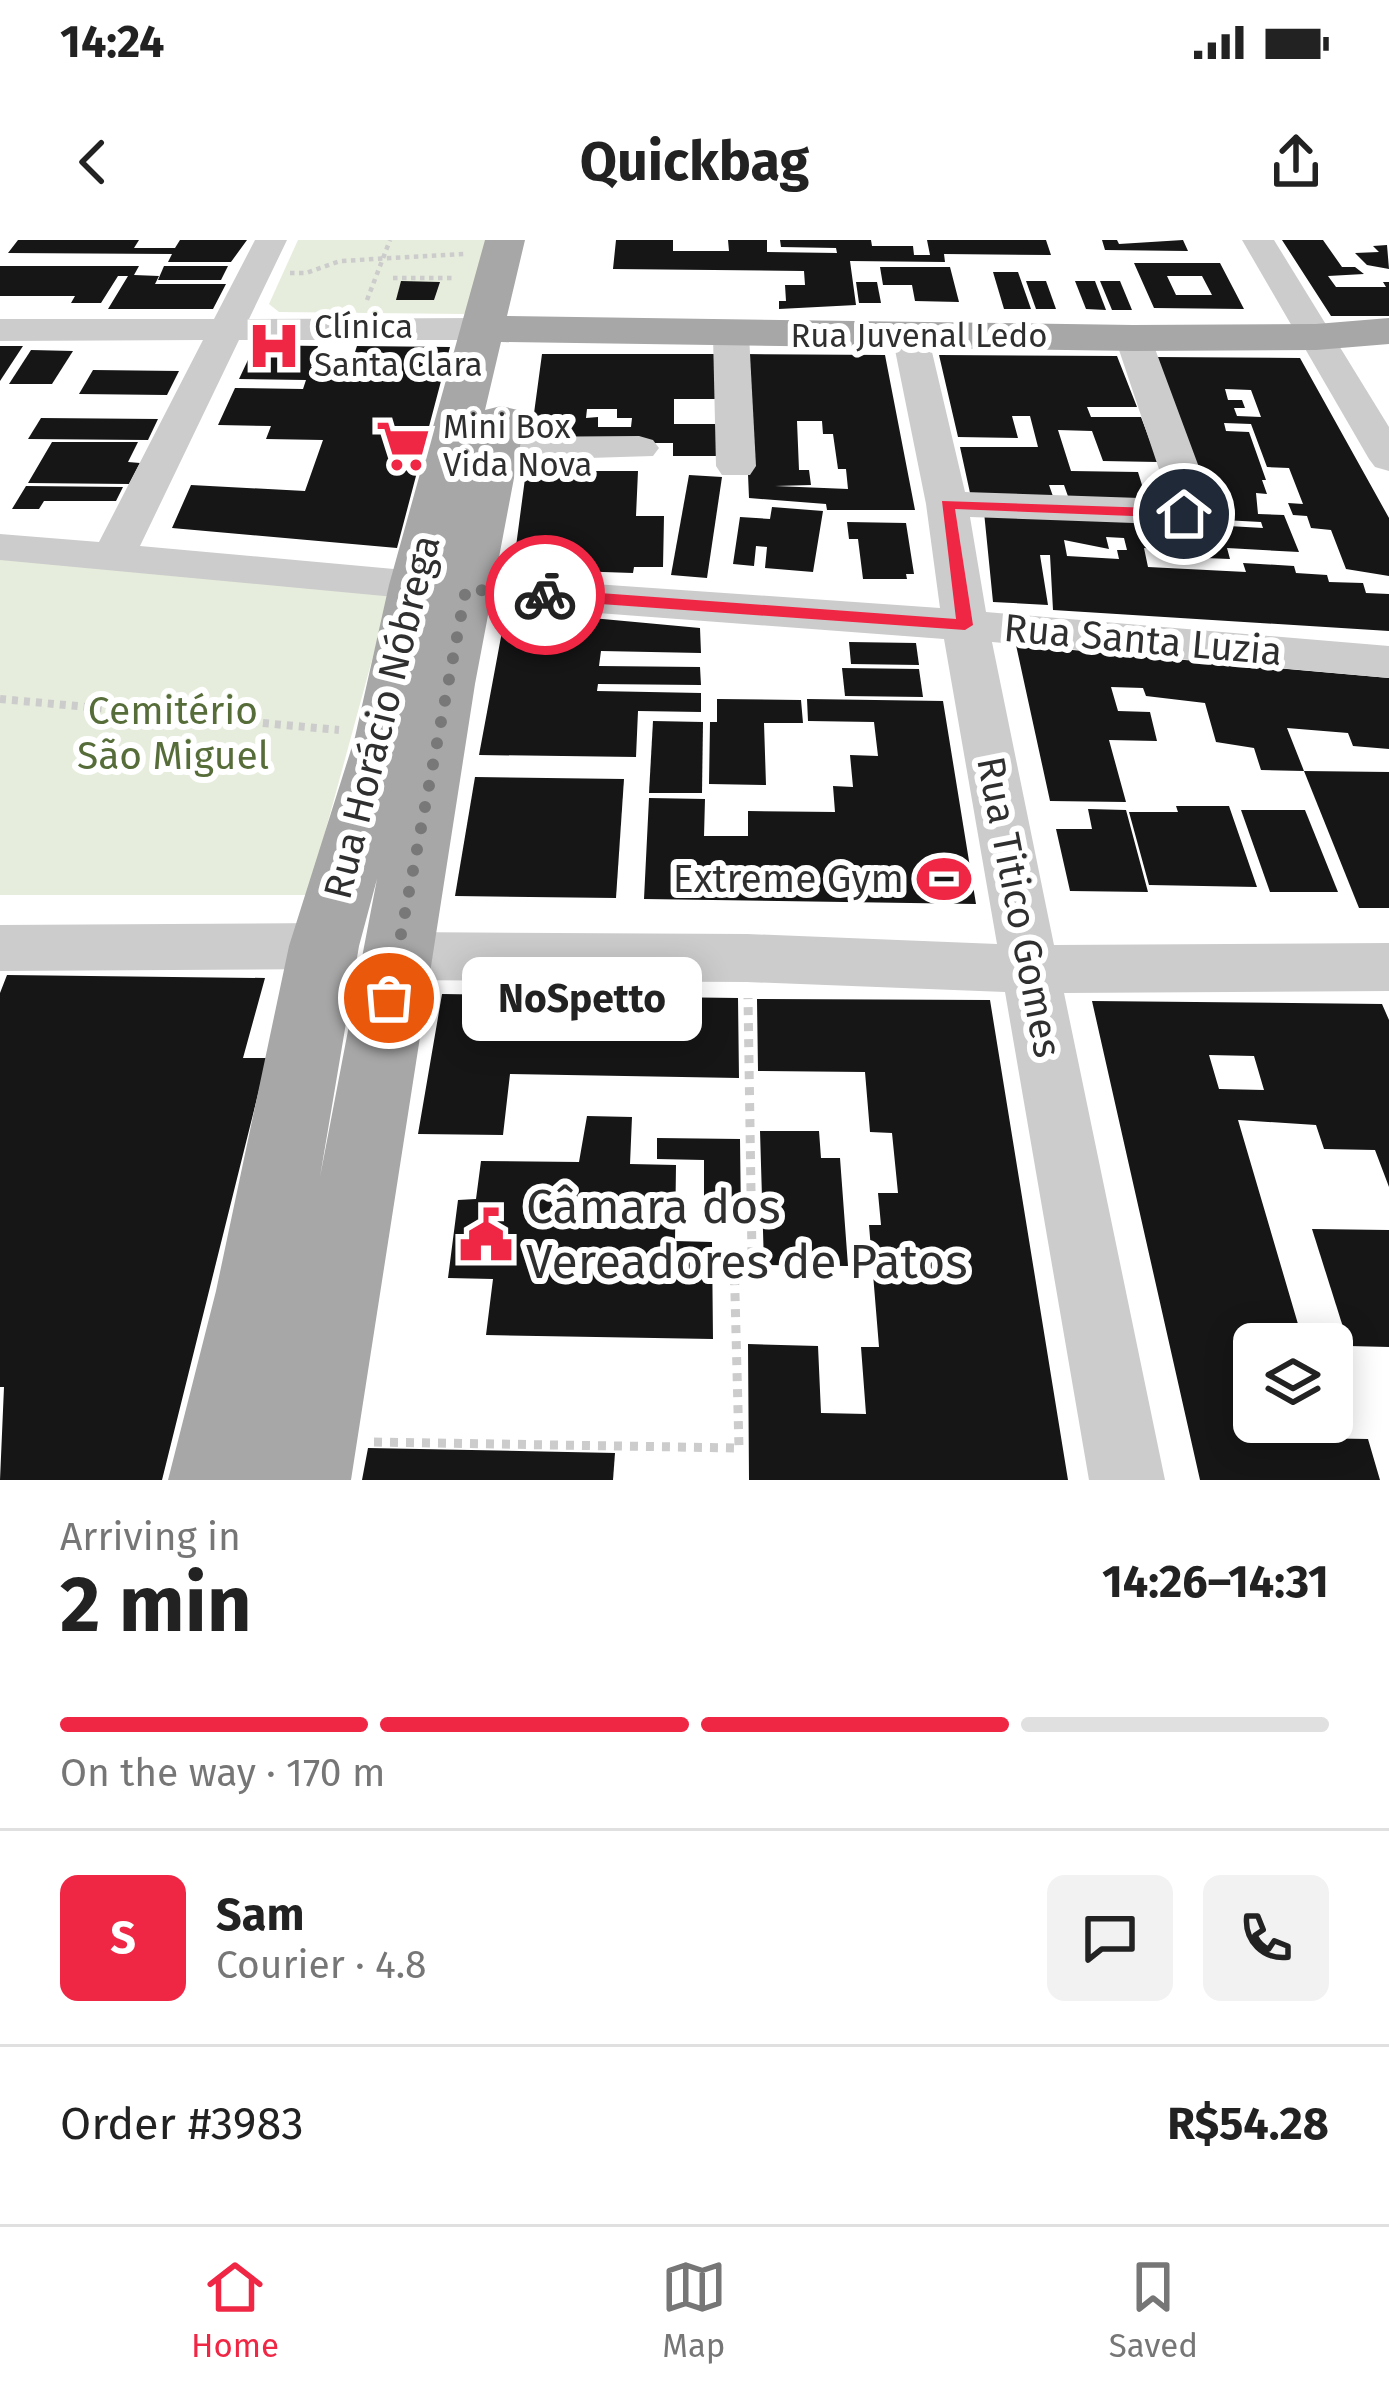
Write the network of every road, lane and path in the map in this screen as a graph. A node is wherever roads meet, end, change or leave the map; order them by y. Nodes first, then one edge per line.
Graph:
1 (271, 240) edge
2 (390, 240) edge
3 (1258, 240) edge
4 (515, 245) edge
5 (382, 260) junction
6 (434, 268) dead end
7 (254, 272) junction
8 (432, 277) junction
9 (392, 278) dead end
10 (455, 280) dead end
11 (356, 328) junction
12 (511, 329) junction
13 (0, 330) edge
14 (227, 330) junction
15 (1389, 331) edge
16 (730, 335) junction
17 (910, 335) junction
18 (1133, 338) junction
19 (1316, 338) junction
20 (1389, 348) edge
21 (639, 448) dead end
22 (495, 449) junction
23 (1389, 459) edge
24 (736, 466) dead end
25 (947, 504) junction
26 (0, 547) edge
27 (113, 557) junction
28 (441, 587) junction
29 (965, 625) junction
30 (1389, 662) edge
31 (0, 699) edge
32 (385, 736) junction
33 (324, 946) junction
34 (0, 948) edge
35 (395, 956) junction
36 (747, 958) junction
37 (1031, 969) junction
38 (1385, 977) edge
39 (309, 1460) edge
40 (214, 1480) edge
41 (1127, 1480) edge

1 - 7 street
2 - 5 path
3 - 19 street
4 - 5 path
4 - 12 main road, Rua Horácio Nóbrega
5 - 7 path
5 - 11 path
6 - 8 path
7 - 14 street
8 - 9 path
8 - 10 path
11 - 12 street
11 - 14 street
12 - 16 main road, Rua Juvenal Ledo
12 - 22 main road, Rua Horácio Nóbrega
12 - 28 main road, Rua Horácio Nóbrega
13 - 14 street
14 - 27 street
15 - 19 main road, Rua Juvenal Ledo
16 - 17 main road, Rua Juvenal Ledo
16 - 24 street
17 - 18 main road, Rua Juvenal Ledo
17 - 25 street, Rua Titico Gomes
18 - 19 main road, Rua Juvenal Ledo
18 - 25 street
19 - 20 main road, Rua Juvenal Ledo
19 - 23 street
21 - 22 street
22 - 28 main road, Rua Horácio Nóbrega
25 - 29 street, Rua Titico Gomes
26 - 27 street, Rua Santa Luzia
27 - 28 street, Rua Santa Luzia
28 - 29 street, Rua Santa Luzia
28 - 32 main road, Rua Horácio Nóbrega
28 - 35 main road, Rua Horácio Nóbrega
29 - 30 street, Rua Santa Luzia
29 - 37 street, Rua Titico Gomes
31 - 32 path
32 - 33 main road, Rua Horácio Nóbrega
33 - 34 street
33 - 40 main road, Rua Horácio Nóbrega
35 - 36 street
35 - 39 main road, Rua Horácio Nóbrega
36 - 37 street
36 - 39 path
37 - 38 street
37 - 41 street, Rua Titico Gomes

